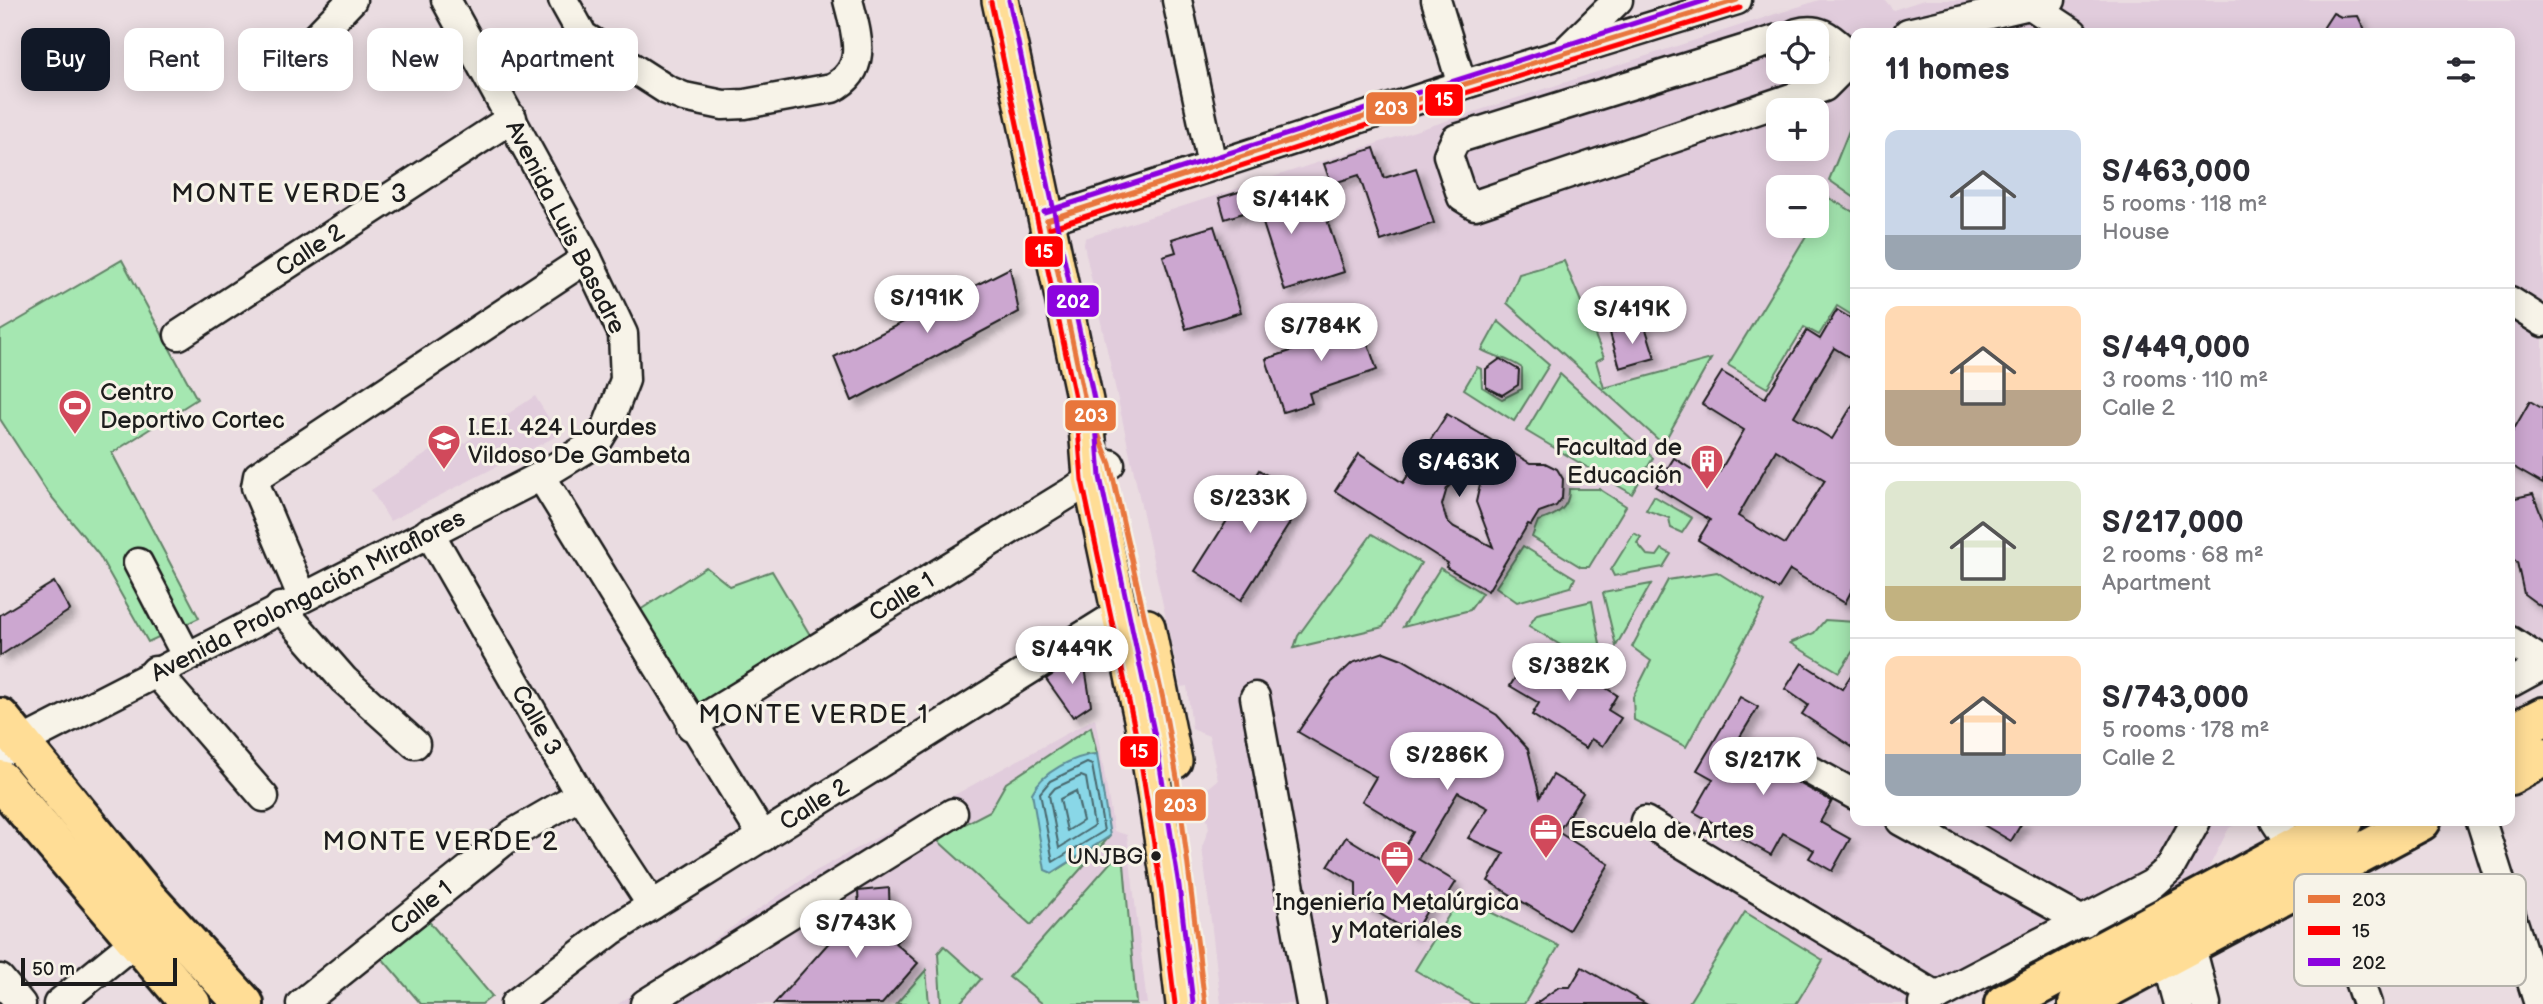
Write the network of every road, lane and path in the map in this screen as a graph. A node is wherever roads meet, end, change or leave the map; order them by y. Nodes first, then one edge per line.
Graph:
1 (352, 0) edge
2 (446, 0) edge
3 (563, 0) edge
4 (848, 0) edge
5 (1000, 0) edge
6 (1177, 0) edge
7 (1436, 0) edge
8 (1618, 0) edge
9 (1737, 0) edge
10 (2042, 3) edge
11 (1998, 6) edge
12 (324, 28) edge
13 (1925, 28) edge
14 (2068, 28) edge
15 (1829, 35) edge
16 (1766, 43) edge
17 (1849, 48) edge
18 (1564, 53) junction
19 (1829, 83) edge
20 (1828, 84) edge
21 (1462, 85) junction
22 (512, 118) junction
23 (1212, 165) junction
24 (1047, 220) junction
25 (587, 258) junction
26 (2515, 304) edge
27 (2543, 322) edge
28 (179, 335) dead end
29 (608, 424) joint
30 (1100, 471) junction
31 (541, 476) junction
32 (429, 532) junction
33 (138, 563) dead end
34 (291, 601) junction
35 (1120, 613) junction
36 (2515, 644) edge
37 (186, 656) junction
38 (2543, 663) edge
39 (155, 671) junction
40 (2515, 680) edge
41 (1255, 697) dead end
42 (2543, 717) edge
43 (691, 726) junction
44 (2515, 731) edge
45 (7, 737) edge
46 (415, 744) dead end
47 (2543, 757) edge
48 (1792, 760) dead end
49 (2515, 772) edge
50 (0, 780) edge
51 (1850, 792) edge
52 (580, 795) junction
53 (264, 796) dead end
54 (953, 813) dead end
55 (1645, 821) dead end
56 (1910, 826) edge
57 (2193, 826) edge
58 (2335, 826) edge
59 (2398, 826) edge
60 (2483, 826) edge
61 (763, 837) junction
62 (2293, 849) edge
63 (2310, 874) edge
64 (2502, 874) edge
65 (652, 905) junction
66 (2084, 922) junction
67 (2526, 936) edge
68 (138, 939) junction
69 (2178, 949) junction
70 (2535, 959) edge
71 (0, 979) edge
72 (2361, 986) edge
73 (1930, 1000) edge
74 (21, 1004) edge
75 (58, 1004) edge
76 (191, 1004) edge
77 (244, 1004) edge
78 (301, 1004) edge
79 (515, 1004) edge
80 (645, 1004) edge
81 (1184, 1004) edge
82 (1205, 1004) edge
83 (1311, 1004) edge
84 (2004, 1004) edge
85 (2078, 1004) edge
86 (2179, 1004) edge
87 (2206, 1004) edge
88 (2367, 1004) edge
89 (2539, 1004) edge

1 - 12 street
2 - 22 street, Avenida Luis Basadre
3 - 4 street
5 - 24 main road
6 - 23 street
7 - 21 street
8 - 18 street
9 - 18 street
10 - 11 street
10 - 14 street
11 - 13 street
15 - 17 street
16 - 20 street
17 - 19 street
18 - 21 street
21 - 23 street
22 - 25 street, Avenida Luis Basadre
22 - 28 street, Calle 2
23 - 24 street
24 - 30 main road
25 - 29 street, Avenida Luis Basadre
25 - 34 street
26 - 27 street
29 - 31 street, Avenida Prolongación Miraflores
30 - 35 main road
30 - 43 street, Calle 1
30 - 82 main road
31 - 32 street, Avenida Prolongación Miraflores
31 - 43 street
32 - 34 street, Avenida Prolongación Miraflores
32 - 52 street, Calle 3
33 - 37 street
34 - 37 street, Avenida Prolongación Miraflores
34 - 46 street
35 - 61 street, Calle 2
35 - 81 main road
36 - 38 street
37 - 39 street, Avenida Prolongación Miraflores
38 - 40 street
39 - 45 street, Avenida Prolongación Miraflores
39 - 53 street
41 - 83 street
42 - 44 highway
43 - 61 street
45 - 77 highway
47 - 49 highway
48 - 51 street
50 - 68 highway
52 - 65 street, Calle 3
52 - 78 street, Calle 1
54 - 80 street
55 - 73 street
56 - 66 street
57 - 66 street
58 - 62 highway
59 - 62 highway
60 - 64 street
61 - 65 street, Calle 2
62 - 63 street
62 - 69 highway
62 - 84 highway
65 - 79 street, Calle 2
66 - 73 street
67 - 70 street
68 - 75 street
68 - 76 highway
69 - 85 highway
69 - 86 street
69 - 87 street
70 - 89 street
71 - 74 street
72 - 88 street

